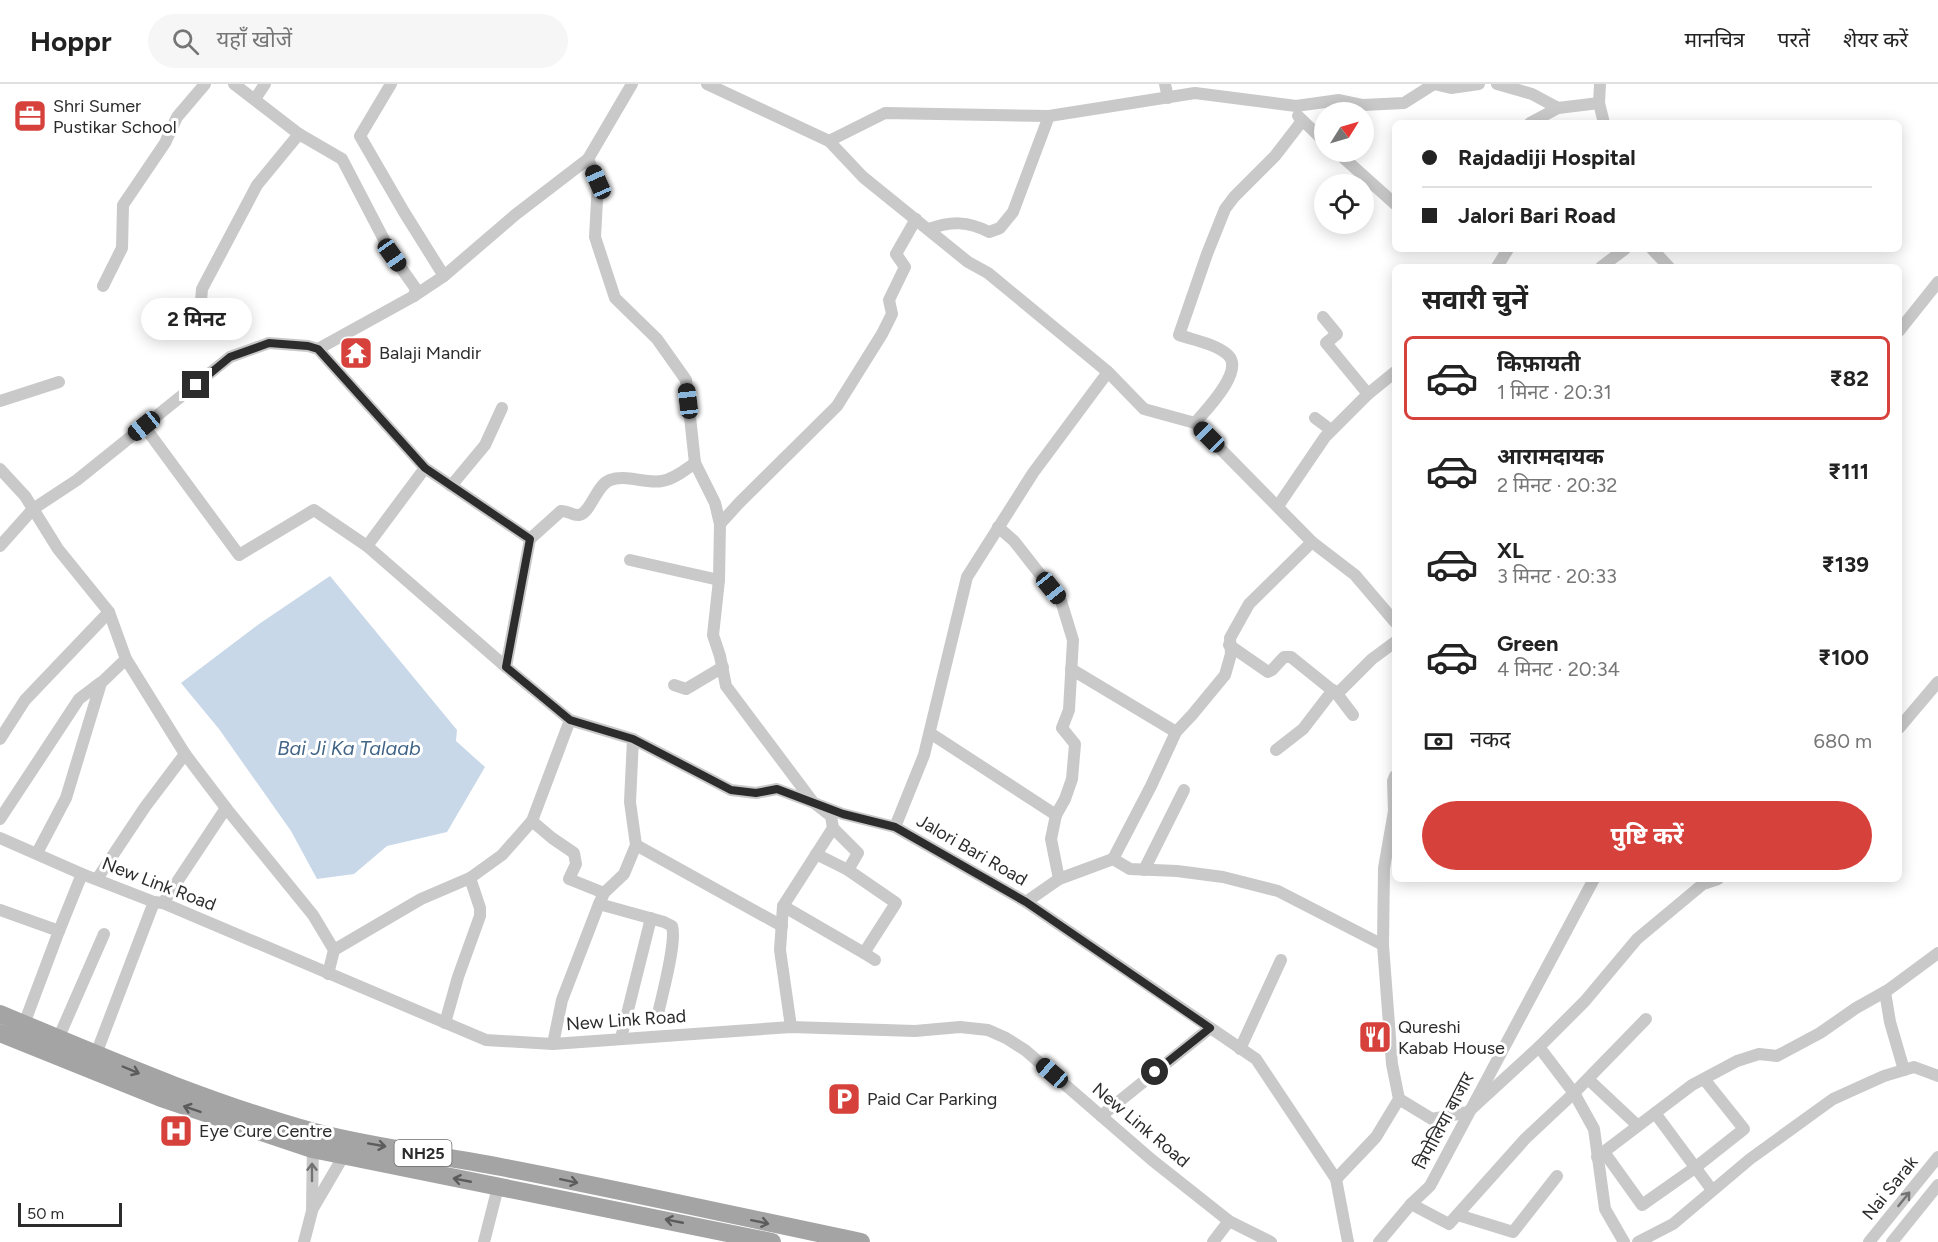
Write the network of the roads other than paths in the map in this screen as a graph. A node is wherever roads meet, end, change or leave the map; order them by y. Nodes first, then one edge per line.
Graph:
1 (206, 84) edge
2 (234, 84) edge
3 (265, 84) edge
4 (391, 84) edge
5 (633, 84) edge
6 (707, 84) edge
7 (1165, 84) edge
8 (1434, 84) edge
9 (1479, 84) edge
10 (1497, 84) edge
11 (1600, 84) edge
12 (1168, 98) junction
13 (255, 99) junction
14 (1599, 103) junction
15 (1296, 106) junction
16 (1558, 108) junction
17 (1049, 116) junction
18 (1536, 120) edge
19 (1603, 120) edge
20 (1302, 121) junction
21 (1314, 132) edge
22 (299, 134) junction
23 (829, 141) junction
24 (588, 159) junction
25 (1348, 162) edge
26 (1392, 201) edge
27 (916, 219) junction
28 (929, 229) junction
29 (1621, 252) edge
30 (1655, 252) edge
31 (1605, 264) edge
32 (1666, 264) edge
33 (444, 276) junction
34 (1938, 282) edge
35 (103, 286) dead end
36 (414, 296) junction
37 (1323, 317) dead end
38 (199, 325) dead end
39 (1902, 327) edge
40 (318, 349) junction
41 (1108, 372) junction
42 (1392, 374) edge
43 (58, 382) dead end
44 (1368, 394) junction
45 (0, 401) edge
46 (502, 408) dead end
47 (1315, 418) dead end
48 (1195, 423) junction
49 (144, 426) junction
50 (1331, 430) junction
51 (695, 464) junction
52 (425, 468) junction
53 (0, 469) edge
54 (451, 486) junction
55 (1278, 506) junction
56 (33, 509) junction
57 (720, 524) junction
58 (998, 527) junction
59 (530, 539) junction
60 (1312, 542) junction
61 (0, 545) edge
62 (367, 546) junction
63 (630, 560) dead end
64 (719, 580) junction
65 (110, 612) junction
66 (1392, 618) edge
67 (1392, 644) edge
68 (1229, 645) junction
69 (126, 659) junction
70 (506, 667) junction
71 (723, 667) junction
72 (1071, 669) junction
73 (101, 682) junction
74 (1938, 682) edge
75 (674, 685) dead end
76 (1335, 692) junction
77 (1353, 716) dead end
78 (570, 720) junction
79 (1902, 724) edge
80 (1176, 732) junction
81 (930, 733) junction
82 (0, 739) edge
83 (633, 739) junction
84 (1276, 750) dead end
85 (185, 754) junction
86 (1184, 790) dead end
87 (813, 802) junction
88 (226, 808) junction
89 (1056, 815) junction
90 (0, 819) edge
91 (532, 820) junction
92 (1392, 822) edge
93 (895, 827) junction
94 (833, 828) junction
95 (0, 838) edge
96 (636, 845) junction
97 (37, 853) junction
98 (816, 854) junction
99 (1113, 859) junction
100 (848, 870) junction
101 (1144, 870) junction
102 (82, 874) junction
103 (470, 878) junction
104 (97, 879) junction
105 (1059, 879) junction
106 (1592, 882) edge
107 (1708, 882) edge
108 (602, 899) junction
109 (159, 902) junction
110 (1026, 902) junction
111 (783, 906) junction
112 (0, 910) edge
113 (651, 918) junction
114 (782, 926) junction
115 (59, 931) junction
116 (104, 934) dead end
117 (1383, 945) junction
118 (334, 950) junction
119 (864, 953) junction
120 (1938, 953) edge
121 (875, 960) dead end
122 (1281, 960) dead end
123 (328, 974) junction
124 (1885, 992) junction
125 (0, 1014) edge
126 (658, 1014) dead end
127 (1646, 1019) dead end
128 (445, 1023) junction
129 (24, 1024) junction
130 (791, 1027) junction
131 (1210, 1028) junction
132 (0, 1033) edge
133 (621, 1038) junction
134 (58, 1039) junction
135 (553, 1044) junction
136 (1539, 1047) junction
137 (1240, 1049) junction
138 (96, 1054) junction
139 (1904, 1070) junction
140 (1938, 1076) edge
141 (1588, 1079) junction
142 (1704, 1079) junction
143 (1574, 1093) junction
144 (1399, 1099) junction
145 (1468, 1112) junction
146 (1654, 1113) junction
147 (1101, 1116) junction
148 (1637, 1125) junction
149 (313, 1141) junction
150 (347, 1149) junction
151 (1601, 1155) junction
152 (1938, 1156) edge
153 (1696, 1167) junction
154 (1557, 1176) dead end
155 (1336, 1179) junction
156 (1938, 1185) edge
157 (498, 1187) junction
158 (1712, 1190) junction
159 (1411, 1204) junction
160 (312, 1211) junction
161 (1458, 1215) junction
162 (1229, 1221) junction
163 (304, 1242) edge
164 (484, 1242) edge
165 (772, 1242) edge
166 (861, 1242) edge
167 (1213, 1242) edge
168 (1271, 1242) edge
169 (1348, 1242) edge
170 (1379, 1242) edge
171 (1624, 1242) edge
172 (1638, 1242) edge
173 (1869, 1242) edge
174 (1892, 1242) edge

1 - 35 street
2 - 13 street
3 - 13 street
4 - 33 street
5 - 24 street
6 - 23 street
7 - 12 street
8 - 9 street
8 - 15 street
10 - 16 street
11 - 14 street
12 - 15 street
12 - 17 street
13 - 22 street
14 - 16 street
14 - 19 street
15 - 20 street
16 - 18 street
17 - 23 street
17 - 28 street
20 - 21 street
20 - 48 street
22 - 36 street
22 - 38 street
23 - 27 street
24 - 33 street
24 - 51 street
25 - 26 street
27 - 28 street
27 - 57 street
28 - 41 street
29 - 31 street
30 - 32 street
33 - 36 street
34 - 39 street
36 - 40 street
37 - 44 street
40 - 49 street
40 - 52 street
41 - 48 street
41 - 58 street
42 - 44 street
43 - 45 street
44 - 50 street
46 - 54 street
47 - 50 street
48 - 55 street
49 - 56 street
49 - 62 street, Jalori Bari Road
50 - 55 street
51 - 57 street
51 - 59 street
52 - 54 street
52 - 62 street
53 - 56 street
54 - 59 street
55 - 60 street
56 - 61 street
56 - 65 street
57 - 64 street
58 - 72 street
58 - 81 street
59 - 70 street
60 - 66 street
60 - 68 street
62 - 70 street, Jalori Bari Road
63 - 64 street
64 - 71 street
65 - 69 street
65 - 82 street
67 - 76 street
68 - 76 street
68 - 80 street
69 - 73 street
69 - 85 street
70 - 78 street, Jalori Bari Road
71 - 75 street
71 - 87 street
72 - 80 street
72 - 89 street
73 - 90 street
73 - 97 street
74 - 79 street
76 - 77 street
76 - 84 street
78 - 83 street, Jalori Bari Road
78 - 91 street
80 - 99 street
81 - 89 street
81 - 93 street
83 - 87 street, Jalori Bari Road
83 - 96 street
85 - 88 street
85 - 104 street
86 - 101 street
87 - 93 street, Jalori Bari Road
87 - 94 street
88 - 109 street
88 - 118 street
89 - 105 street
91 - 103 street
91 - 108 street
92 - 117 street
93 - 110 street, Jalori Bari Road
94 - 98 street
94 - 100 street
95 - 97 street, New Link Road
96 - 108 street
96 - 114 street
97 - 102 street, New Link Road
98 - 100 street
98 - 111 street
99 - 101 street
99 - 105 street
100 - 119 street
101 - 117 street
102 - 104 street, New Link Road
102 - 115 street
103 - 118 street
103 - 128 street
104 - 109 street, New Link Road
105 - 110 street
106 - 145 street, त्रिपोलिया बाजार
107 - 136 street
108 - 113 street
108 - 135 street
109 - 123 street, New Link Road
109 - 138 street
110 - 131 street, Jalori Bari Road
111 - 114 street
111 - 119 street
112 - 115 street
113 - 126 street
113 - 133 street
114 - 130 street
115 - 129 street
116 - 134 street
117 - 144 street
118 - 123 street
119 - 121 street
120 - 124 street
122 - 137 street
123 - 128 street, New Link Road
124 - 139 street
124 - 142 street
125 - 129 main road, NH25
127 - 141 street
128 - 135 street, New Link Road
129 - 134 main road, NH25
130 - 133 street, New Link Road
130 - 147 street, New Link Road
131 - 137 street, Jalori Bari Road
131 - 147 street
149 -> 132 main road, NH25
133 - 135 street, New Link Road
134 - 138 main road, NH25
136 - 143 street
136 - 145 street
137 - 155 street, Jalori Bari Road
138 -> 149 main road, NH25
139 - 140 street
139 - 158 street
141 - 143 street
141 - 148 street
142 - 146 street
142 - 153 street
143 - 151 street
143 - 161 street
144 - 145 street
144 - 155 street
145 - 159 street, त्रिपोलिया बाजार
146 - 148 street
146 - 153 street
147 - 162 street, New Link Road
148 - 151 street
149 - 150 main road, NH25
160 -> 149 street
157 -> 150 main road, NH25
150 - 160 street
150 -> 166 main road, NH25
151 - 153 street
151 - 171 street
173 -> 152 street, Nai Sarak
153 - 158 street
154 - 161 street
155 - 169 street, Jalori Bari Road
156 - 174 street
157 - 164 street
165 -> 157 main road, NH25
158 - 172 street
159 - 161 street
159 - 170 street, त्रिपोलिया बाजार
160 - 163 street
162 - 167 street
162 - 168 street, New Link Road

